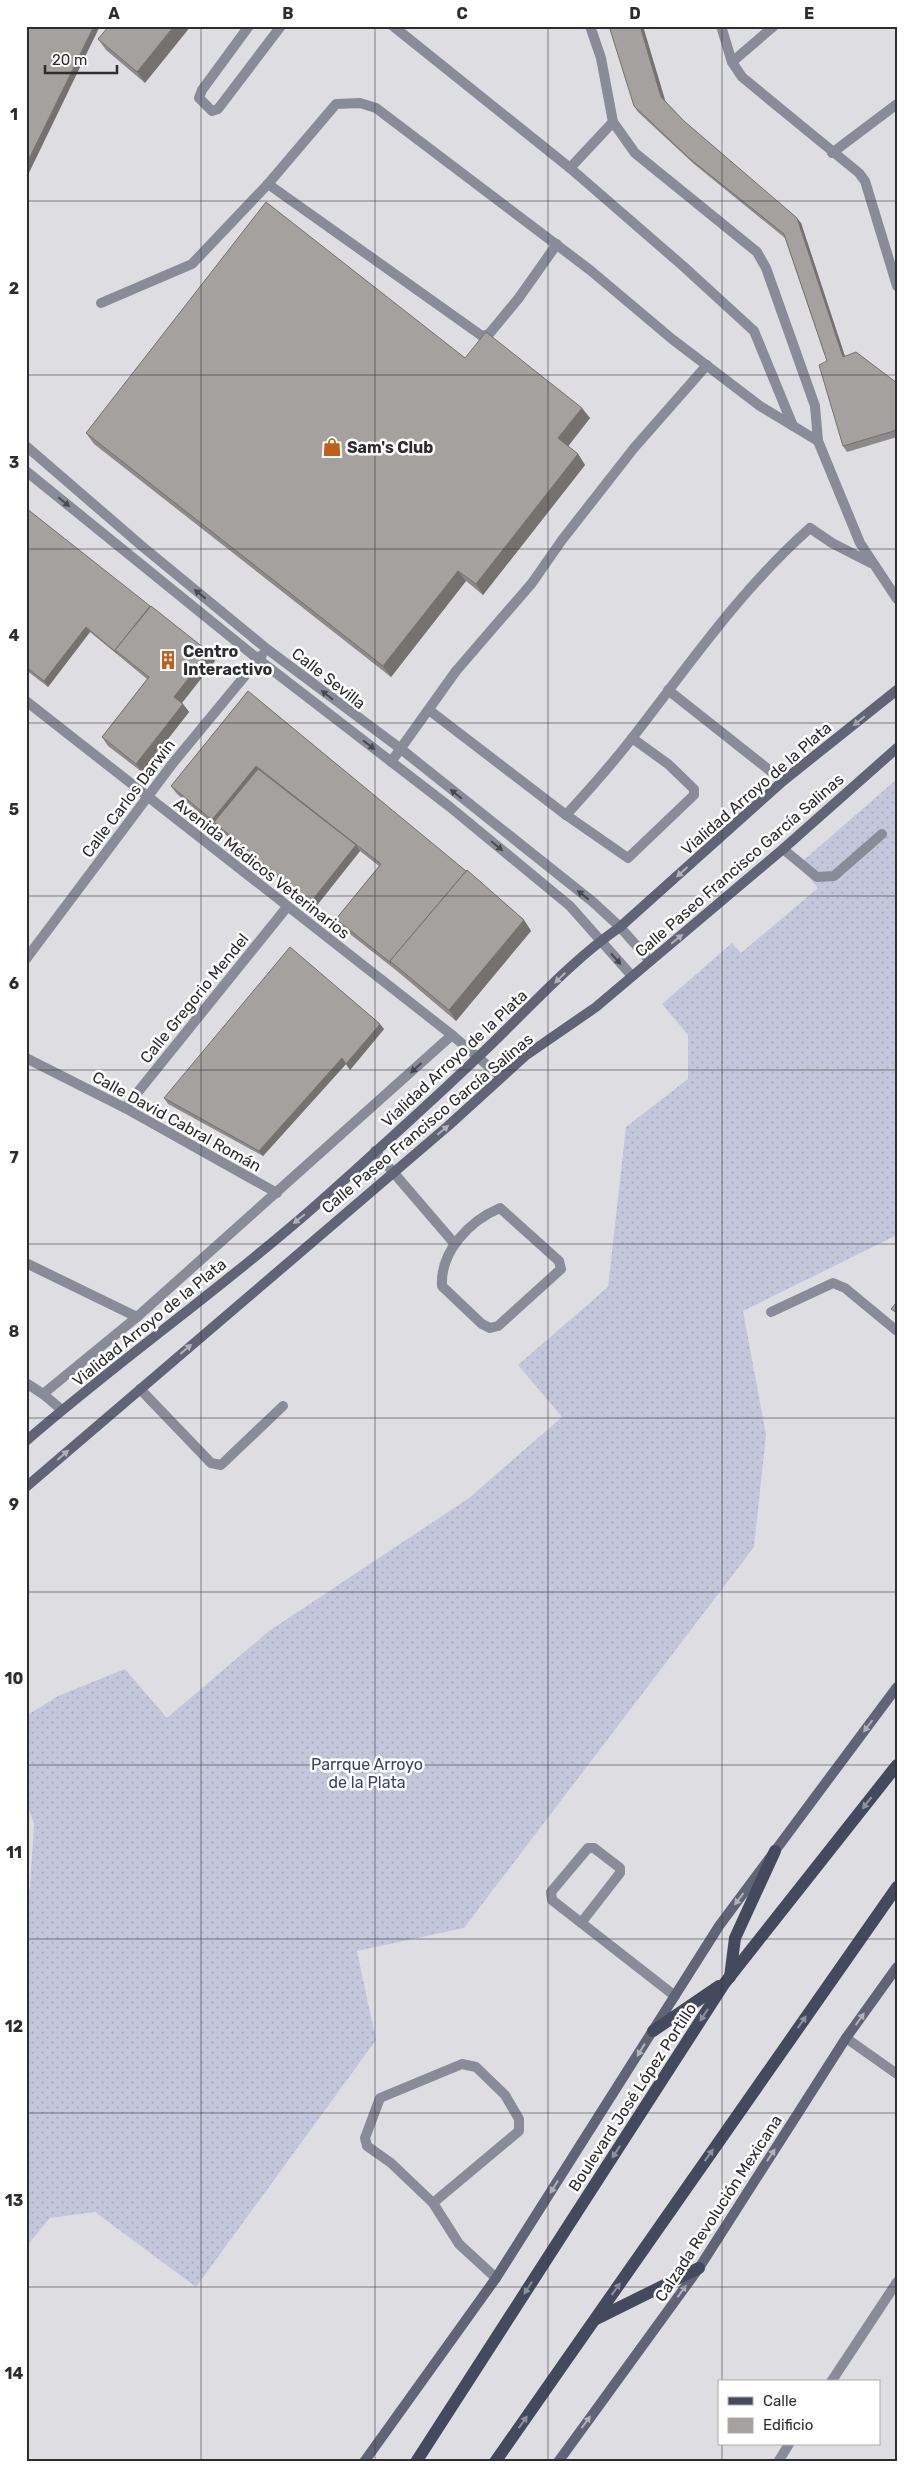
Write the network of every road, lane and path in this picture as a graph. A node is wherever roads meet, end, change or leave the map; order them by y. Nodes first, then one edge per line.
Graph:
1 (249, 26) edge
2 (281, 26) edge
3 (393, 26) edge
4 (590, 26) edge
5 (720, 26) edge
6 (774, 26) edge
7 (732, 62) junction
8 (897, 104) edge
9 (613, 122) junction
10 (832, 153) junction
11 (570, 168) junction
12 (268, 184) junction
13 (557, 244) junction
14 (897, 286) edge
15 (101, 304) dead end
16 (707, 365) junction
17 (793, 426) junction
18 (818, 441) junction
19 (26, 446) edge
20 (26, 471) edge
21 (872, 563) junction
22 (897, 599) edge
23 (267, 649) junction
24 (258, 659) junction
25 (668, 690) junction
26 (897, 690) edge
27 (26, 701) edge
28 (429, 710) junction
29 (632, 738) junction
30 (897, 748) edge
31 (401, 749) junction
32 (391, 762) junction
33 (783, 781) junction
34 (148, 798) junction
35 (566, 815) junction
36 (882, 834) dead end
37 (783, 849) junction
38 (287, 907) junction
39 (620, 927) junction
40 (600, 941) junction
41 (26, 959) edge
42 (650, 961) junction
43 (632, 976) junction
44 (452, 1035) junction
45 (479, 1057) junction
46 (26, 1058) edge
47 (501, 1077) junction
48 (125, 1108) junction
49 (375, 1151) junction
50 (392, 1172) junction
51 (277, 1193) junction
52 (454, 1243) junction
53 (26, 1263) edge
54 (771, 1312) dead end
55 (137, 1317) junction
56 (897, 1330) edge
57 (26, 1383) edge
58 (140, 1389) junction
59 (43, 1394) junction
60 (283, 1406) dead end
61 (62, 1410) junction
62 (26, 1441) edge
63 (26, 1487) edge
64 (897, 1687) edge
65 (897, 1765) edge
66 (775, 1851) junction
67 (897, 1887) edge
68 (581, 1923) junction
69 (897, 1966) edge
70 (727, 1981) junction
71 (675, 1996) junction
72 (653, 2031) junction
73 (846, 2038) junction
74 (897, 2074) edge
75 (433, 2203) junction
76 (700, 2268) junction
77 (496, 2278) junction
78 (897, 2282) edge
79 (594, 2320) junction
80 (832, 2380) edge
81 (788, 2446) edge
82 (364, 2462) edge
83 (416, 2462) edge
84 (495, 2462) edge
85 (558, 2462) edge
86 (778, 2462) edge

1 - 2 street
3 - 11 street
4 - 9 street
5 - 7 street
6 - 7 street
7 - 10 street
8 - 10 street
9 - 11 street
9 - 18 street
10 - 14 street
11 - 17 street
12 - 13 street
12 - 13 street
12 - 15 street
13 - 16 street
16 - 17 street
16 - 28 street
17 - 18 street
18 - 21 street
23 -> 19 street, Calle Sevilla
20 -> 24 street, Calle Sevilla
21 - 22 street
21 - 25 street
23 - 24 street, Calle Carlos Darwin
31 -> 23 street, Calle Sevilla
24 -> 32 street, Calle Sevilla
24 - 34 street, Calle Carlos Darwin
25 - 29 street
25 - 33 street
26 -> 33 main road, Vialidad Arroyo de la Plata
27 - 34 street, Avenida Médicos Veterinarios
28 - 31 street
28 - 35 street
29 - 35 street
29 - 35 street
30 - 37 main road, Calle Paseo Francisco García Salinas
31 - 32 street
39 -> 31 street, Calle Sevilla
32 -> 40 street, Calle Sevilla
33 -> 39 main road, Vialidad Arroyo de la Plata
34 - 38 street, Avenida Médicos Veterinarios
34 - 41 street, Calle Carlos Darwin
36 - 37 street
42 -> 37 main road, Calle Paseo Francisco García Salinas
38 - 44 street, Avenida Médicos Veterinarios
38 - 48 street, Calle Gregorio Mendel
39 - 40 main road, Vialidad Arroyo de la Plata
39 - 42 street, Calle Sevilla
40 -> 43 street, Calle Sevilla
40 -> 45 main road, Vialidad Arroyo de la Plata
42 - 43 main road, Calle Paseo Francisco García Salinas
43 - 47 main road, Calle Paseo Francisco García Salinas
44 - 45 street, Avenida Médicos Veterinarios
44 -> 51 street
45 - 47 street, Avenida Médicos Veterinarios
45 - 49 main road, Vialidad Arroyo de la Plata
46 - 48 street, Calle David Cabral Román
50 -> 47 main road, Calle Paseo Francisco García Salinas
48 - 51 street, Calle David Cabral Román
49 - 50 street
49 -> 61 main road, Vialidad Arroyo de la Plata
50 - 52 street
58 -> 50 main road, Calle Paseo Francisco García Salinas
51 - 55 street
52 - 52 street
53 - 55 street
54 - 56 street
55 - 59 street
57 - 59 street
58 - 60 street
63 -> 58 main road, Calle Paseo Francisco García Salinas
59 - 61 street
61 - 62 main road, Vialidad Arroyo de la Plata
64 -> 66 main road
65 -> 70 main road, Boulevard José López Portillo
66 - 70 main road
66 -> 71 main road
79 -> 67 main road
68 - 68 street
68 - 71 street
73 -> 69 main road, Calzada Revolución Mexicana
70 - 72 main road
70 -> 83 main road, Boulevard José López Portillo
71 - 72 main road
72 -> 77 main road
73 - 74 street
76 -> 73 main road, Calzada Revolución Mexicana
75 - 75 street
75 - 77 street
76 - 79 main road
85 -> 76 main road, Calzada Revolución Mexicana
77 - 82 main road
78 - 80 street
84 -> 79 main road
81 - 86 street

